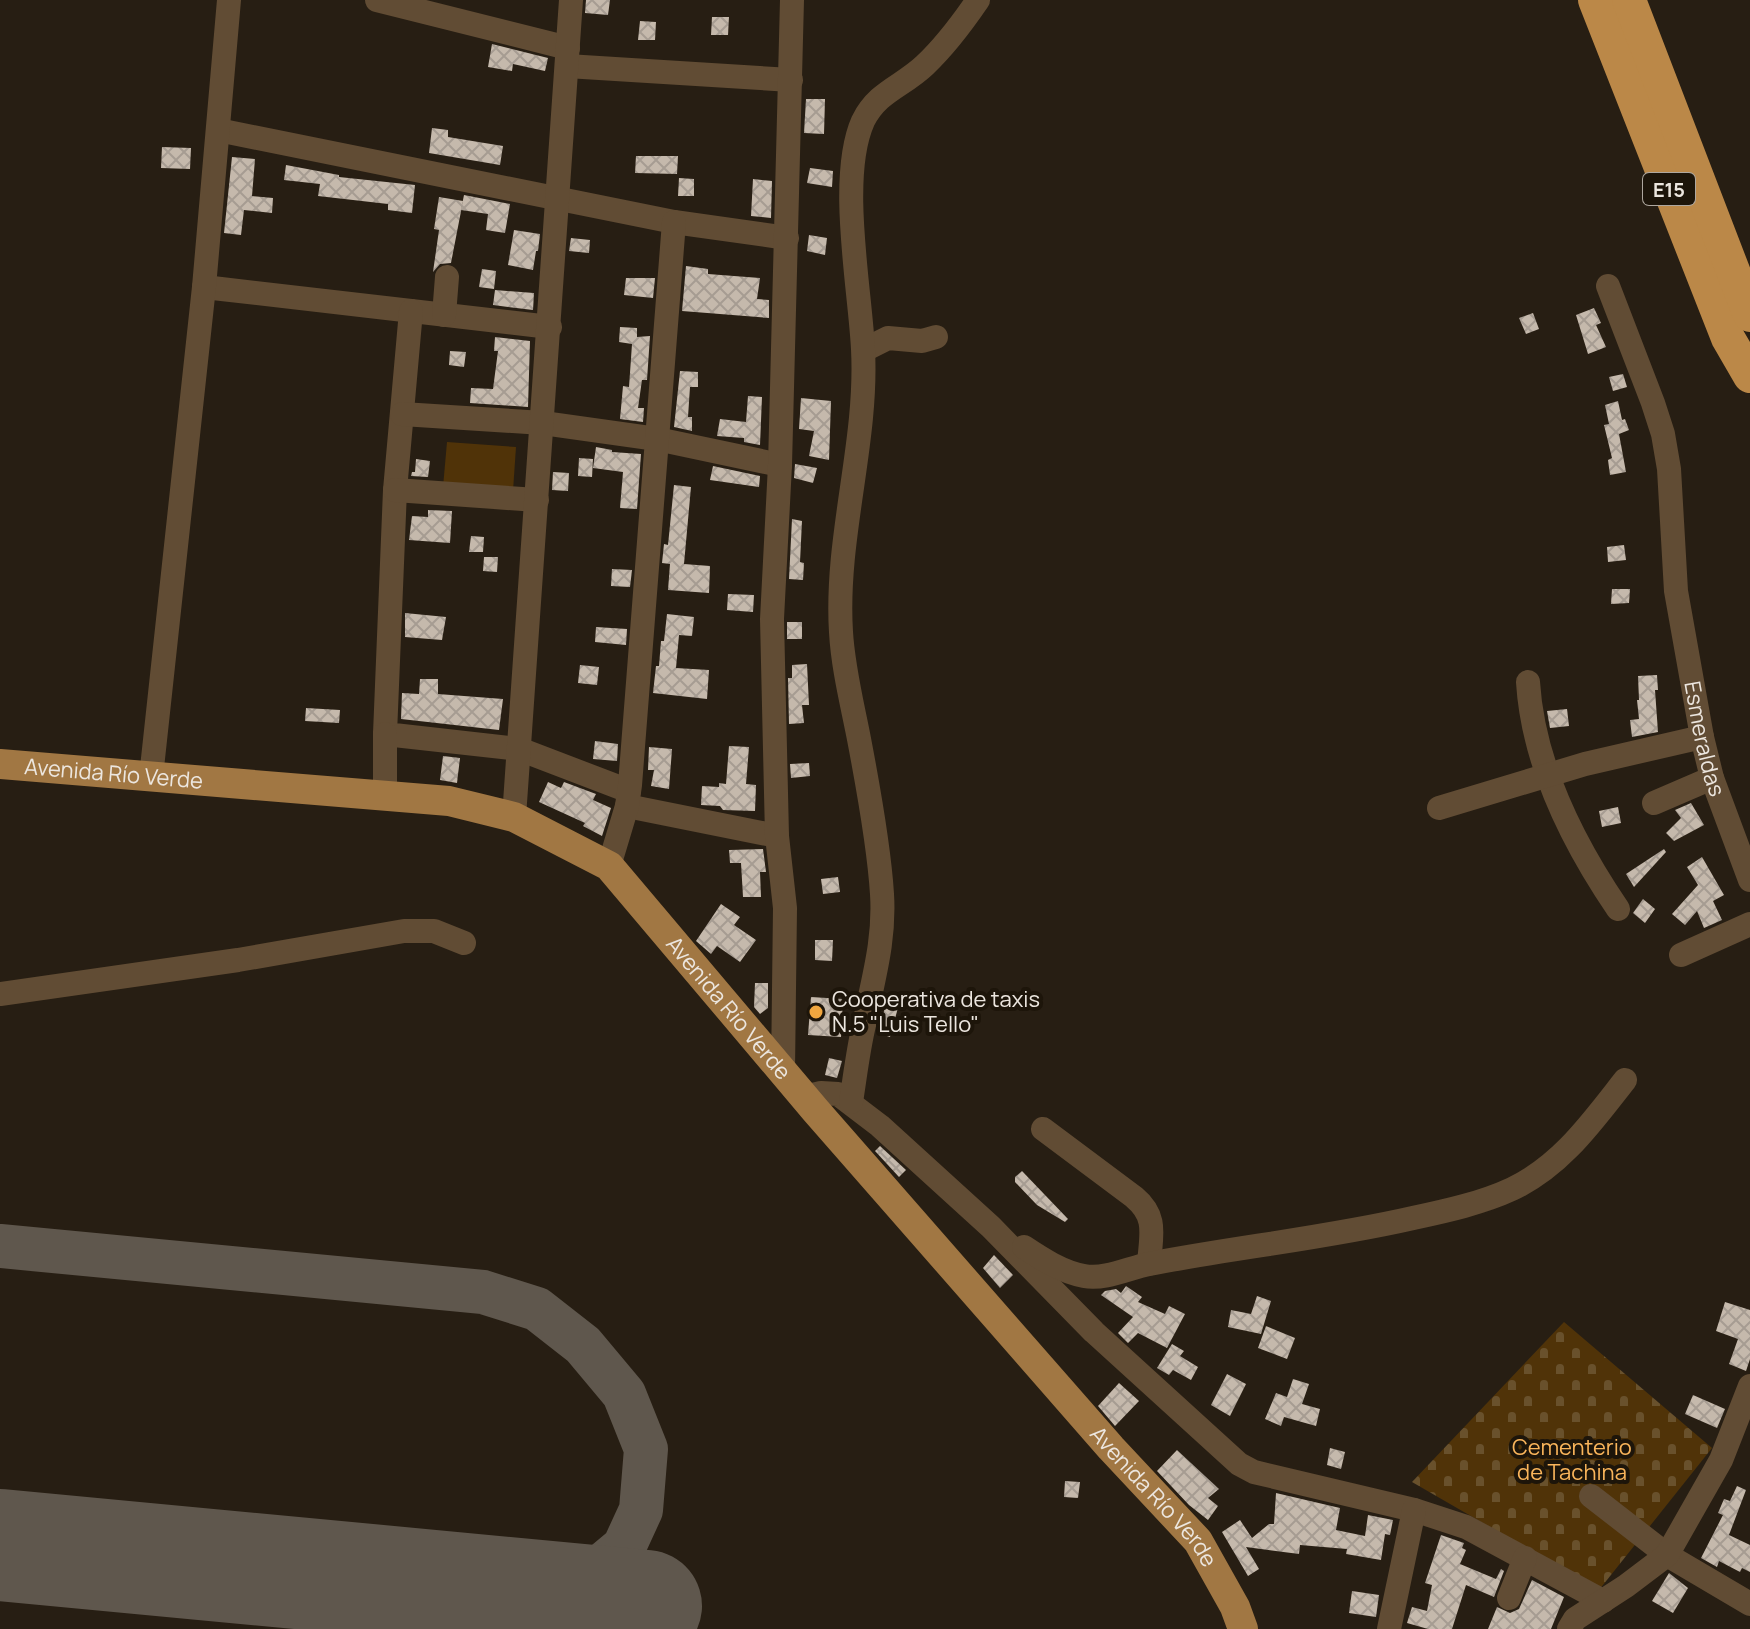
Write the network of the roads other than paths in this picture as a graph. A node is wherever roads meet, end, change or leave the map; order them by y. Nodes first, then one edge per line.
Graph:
1 (229, 0) edge
2 (377, 0) edge
3 (571, 0) edge
4 (792, 0) edge
5 (1595, 0) edge
6 (1629, 0) edge
7 (980, 1) edge
8 (568, 57) junction
9 (791, 80) junction
10 (218, 130) junction
11 (559, 199) junction
12 (674, 222) junction
13 (787, 238) junction
14 (447, 277) dead end
15 (1608, 286) dead end
16 (204, 287) junction
17 (411, 311) junction
18 (444, 315) junction
19 (1750, 315) edge
20 (550, 327) junction
21 (936, 337) dead end
22 (864, 350) junction
23 (1750, 376) edge
24 (402, 414) junction
25 (543, 423) junction
26 (657, 439) junction
27 (780, 465) junction
28 (395, 490) junction
29 (537, 500) junction
30 (1528, 682) dead end
31 (385, 734) junction
32 (1702, 737) junction
33 (519, 749) junction
34 (0, 764) edge
35 (1549, 775) junction
36 (151, 777) junction
37 (1712, 778) junction
38 (385, 796) junction
39 (628, 798) junction
40 (1654, 803) dead end
41 (1439, 808) dead end
42 (514, 817) junction
43 (777, 836) junction
44 (609, 866) junction
45 (1750, 880) edge
46 (1618, 909) dead end
47 (1750, 924) edge
48 (464, 943) dead end
49 (1681, 955) dead end
50 (0, 994) edge
51 (783, 1071) junction
52 (1625, 1080) dead end
53 (804, 1097) junction
54 (851, 1102) junction
55 (1043, 1129) dead end
56 (991, 1227) junction
57 (1149, 1264) junction
58 (1750, 1386) edge
59 (1591, 1496) dead end
60 (1414, 1510) junction
61 (1667, 1555) junction
62 (1525, 1558) junction
63 (1509, 1598) dead end
64 (1603, 1601) junction
65 (1750, 1604) edge
66 (1243, 1629) edge
67 (1389, 1629) edge
68 (1569, 1629) edge

1 - 10 street
2 - 8 street
3 - 8 street
4 - 9 street
5 - 23 highway, E15
6 - 19 highway, E15
7 - 22 street
8 - 9 street
8 - 11 street
9 - 13 street
10 - 11 street
10 - 16 street
11 - 12 street
11 - 20 street
12 - 13 street
12 - 26 street
13 - 27 street
14 - 18 street
15 - 32 street, Esmeraldas
16 - 17 street
16 - 36 street
17 - 18 street
17 - 24 street
18 - 20 street
20 - 25 street
21 - 22 street
22 - 54 street
24 - 25 street
24 - 28 street
25 - 26 street
25 - 29 street
26 - 27 street
26 - 39 street
27 - 43 street
28 - 29 street
28 - 31 street
29 - 33 street
30 - 35 street
31 - 33 street
31 - 38 street
32 - 35 street
32 - 37 street, Esmeraldas
33 - 39 street
33 - 42 street
34 - 36 main road, Avenida Río Verde
35 - 41 street
35 - 46 street
36 - 38 main road, Avenida Río Verde
37 - 40 street
37 - 45 street, Esmeraldas
38 - 42 main road, Avenida Río Verde
39 - 43 street
39 - 44 street
42 - 44 main road, Avenida Río Verde
43 - 51 street
44 - 51 main road, Avenida Río Verde
47 - 49 street
48 - 50 street
51 - 53 main road, Avenida Río Verde
52 - 57 street
53 - 54 street
53 - 66 main road, Avenida Río Verde
54 - 56 street
55 - 57 street
56 - 57 street
56 - 60 street
58 - 61 street
59 - 61 street
60 - 62 street
60 - 67 street
61 - 64 street
61 - 65 street
62 - 63 street
62 - 64 street
64 - 68 street

